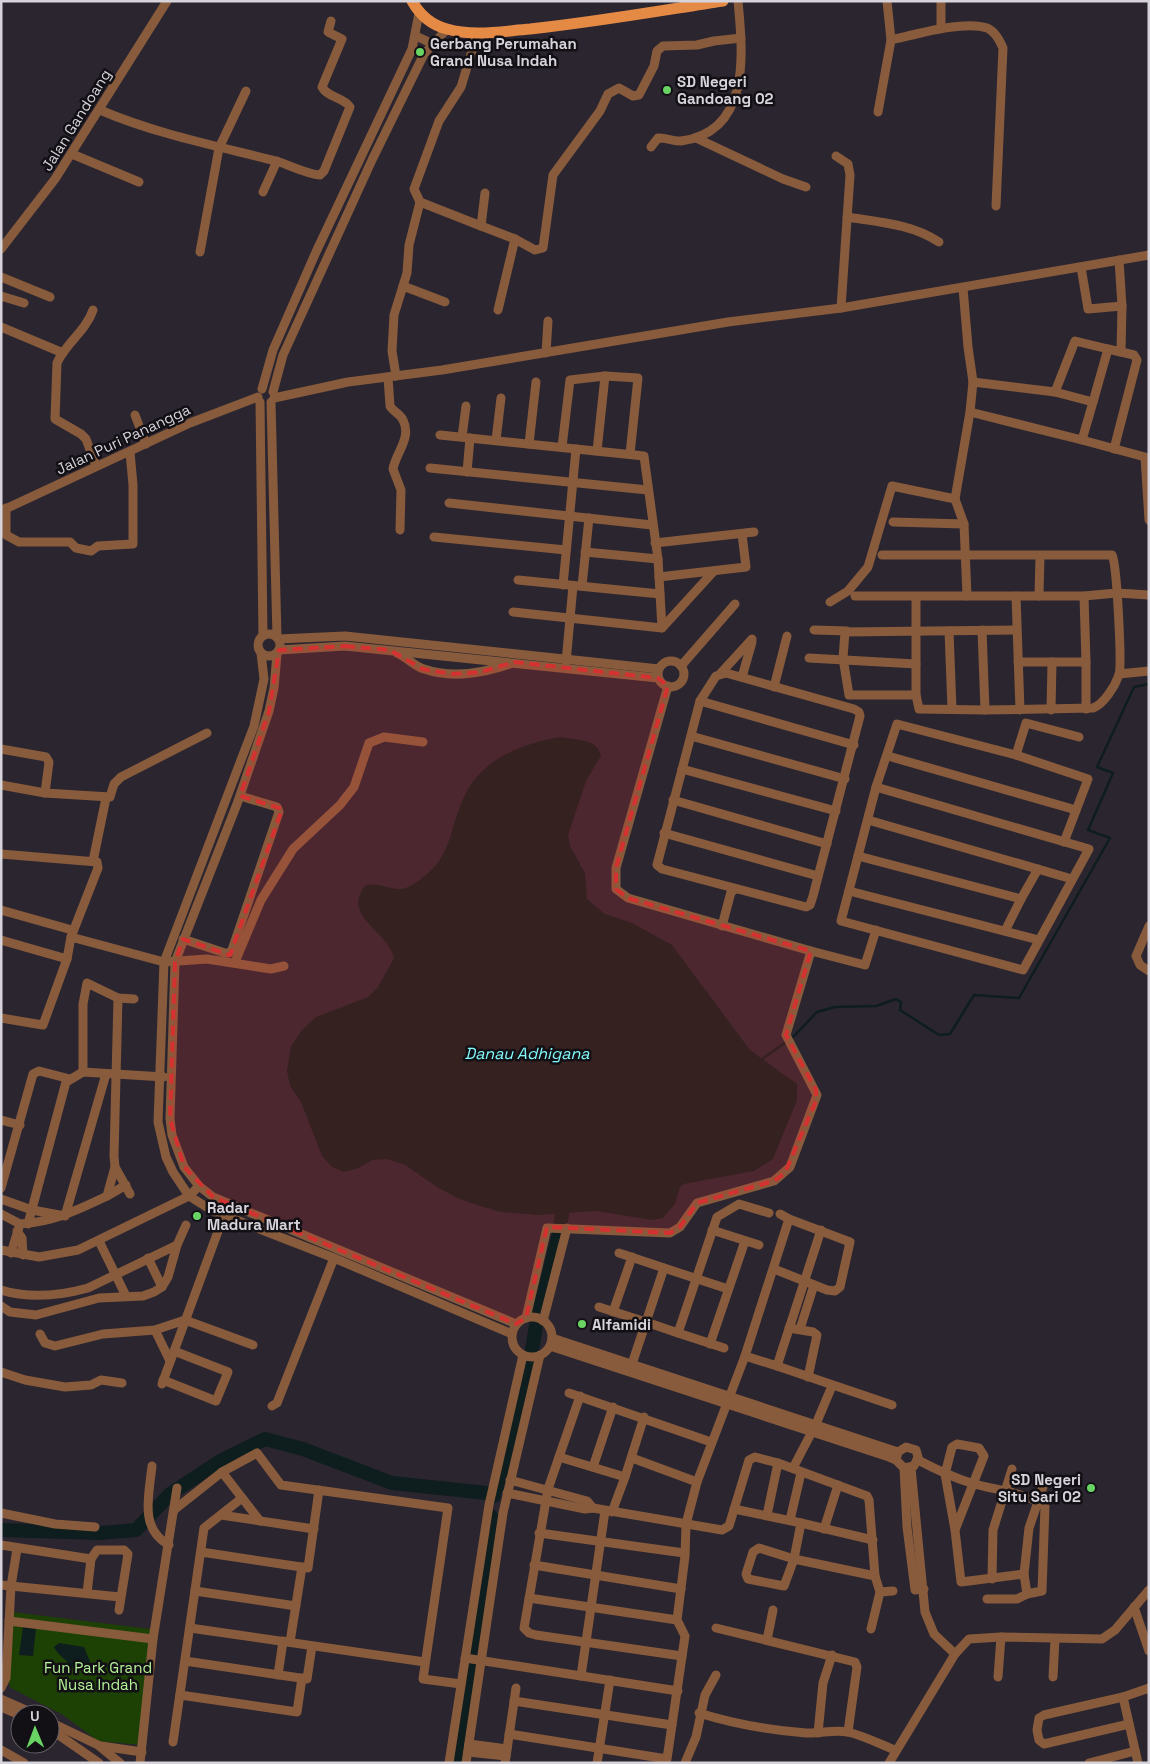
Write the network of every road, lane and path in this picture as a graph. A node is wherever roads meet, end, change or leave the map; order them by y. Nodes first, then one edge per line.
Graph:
1 (167, 1) edge
2 (412, 1) edge
3 (723, 1) edge
4 (738, 1) edge
5 (887, 1) edge
6 (941, 1) edge
7 (419, 13) junction
8 (330, 21) dead end
9 (941, 28) junction
10 (446, 29) junction
11 (477, 34) junction
12 (416, 36) junction
13 (742, 38) junction
14 (891, 40) junction
15 (433, 44) junction
16 (246, 91) dead end
17 (100, 110) junction
18 (878, 112) dead end
19 (696, 138) junction
20 (650, 147) dead end
21 (219, 148) junction
22 (72, 154) junction
23 (836, 156) dead end
24 (368, 158) junction
25 (276, 161) junction
26 (139, 182) dead end
27 (806, 187) dead end
28 (263, 192) dead end
29 (485, 193) dead end
30 (420, 202) junction
31 (996, 206) dead end
32 (847, 217) junction
33 (481, 226) junction
34 (515, 239) junction
35 (939, 242) dead end
36 (2, 246) edge
37 (200, 252) dead end
38 (316, 252) junction
39 (1149, 255) edge
40 (326, 258) junction
41 (1119, 260) junction
42 (1081, 267) junction
43 (1, 277) edge
44 (402, 286) junction
45 (963, 288) junction
46 (1, 296) edge
47 (50, 297) dead end
48 (445, 302) dead end
49 (24, 303) dead end
50 (1122, 306) junction
51 (841, 308) junction
52 (93, 310) dead end
53 (498, 310) dead end
54 (548, 321) dead end
55 (1, 326) edge
56 (1108, 349) junction
57 (1121, 352) junction
58 (63, 353) junction
59 (546, 353) junction
60 (392, 376) junction
61 (605, 376) junction
62 (536, 382) dead end
63 (973, 382) junction
64 (1055, 392) junction
65 (260, 396) junction
66 (273, 398) junction
67 (501, 398) dead end
68 (1093, 402) junction
69 (466, 406) dead end
70 (970, 412) junction
71 (135, 415) dead end
72 (440, 435) dead end
73 (466, 437) junction
74 (496, 440) junction
75 (1082, 440) junction
76 (146, 444) junction
77 (529, 444) junction
78 (562, 447) junction
79 (576, 449) junction
80 (1114, 450) junction
81 (597, 451) junction
82 (130, 452) junction
83 (630, 454) junction
84 (96, 466) junction
85 (430, 468) dead end
86 (466, 472) junction
87 (573, 482) junction
88 (648, 490) junction
89 (955, 499) junction
90 (450, 503) dead end
91 (4, 509) edge
92 (570, 516) junction
93 (589, 518) junction
94 (1149, 520) edge
95 (893, 522) dead end
96 (964, 524) junction
97 (652, 525) junction
98 (400, 530) dead end
99 (754, 532) dead end
100 (742, 534) junction
101 (434, 537) dead end
102 (655, 543) junction
103 (566, 550) junction
104 (586, 552) junction
105 (882, 555) dead end
106 (966, 556) junction
107 (1040, 556) junction
108 (658, 559) junction
109 (714, 571) junction
110 (659, 577) junction
111 (518, 580) dead end
112 (563, 585) junction
113 (578, 586) junction
114 (1117, 593) junction
115 (660, 594) junction
116 (1149, 595) edge
117 (855, 596) dead end
118 (967, 596) junction
119 (1016, 596) junction
120 (1039, 596) junction
121 (1084, 596) junction
122 (916, 597) junction
123 (830, 602) dead end
124 (736, 604) dead end
125 (513, 612) dead end
126 (570, 618) junction
127 (662, 628) junction
128 (814, 630) dead end
129 (915, 630) junction
130 (982, 630) junction
131 (1016, 630) junction
132 (847, 631) junction
133 (949, 631) junction
134 (263, 635) junction
135 (787, 636) dead end
136 (277, 638) junction
137 (390, 645) junction
138 (278, 652) junction
139 (261, 653) junction
140 (808, 658) dead end
141 (843, 658) junction
142 (514, 662) junction
143 (1018, 662) junction
144 (1052, 662) junction
145 (1086, 662) junction
146 (566, 663) junction
147 (916, 664) junction
148 (681, 666) junction
149 (1149, 670) edge
150 (659, 673) junction
151 (720, 674) junction
152 (1119, 674) junction
153 (742, 677) junction
154 (668, 686) junction
155 (774, 687) junction
156 (916, 695) junction
157 (700, 702) junction
158 (952, 709) junction
159 (1086, 709) junction
160 (985, 710) junction
161 (1020, 710) junction
162 (1052, 710) junction
163 (207, 733) dead end
164 (691, 736) junction
165 (1079, 737) dead end
166 (423, 742) dead end
167 (854, 745) junction
168 (1, 749) edge
169 (1016, 755) junction
170 (888, 756) junction
171 (682, 769) junction
172 (845, 779) junction
173 (1, 785) edge
174 (876, 787) junction
175 (46, 793) junction
176 (106, 798) junction
177 (228, 800) junction
178 (238, 800) junction
179 (673, 800) junction
180 (1076, 810) junction
181 (836, 811) junction
182 (868, 820) junction
183 (664, 833) junction
184 (1064, 842) junction
185 (827, 844) junction
186 (1, 854) edge
187 (858, 856) junction
188 (93, 861) junction
189 (1038, 869) junction
190 (818, 876) junction
191 (1072, 880) junction
192 (736, 889) junction
193 (849, 891) junction
194 (1021, 899) junction
195 (1, 910) edge
196 (722, 926) junction
197 (1149, 926) edge
198 (876, 930) junction
199 (1005, 931) junction
200 (72, 933) junction
201 (183, 939) junction
202 (1, 940) edge
203 (1039, 940) junction
204 (811, 951) junction
205 (67, 959) junction
206 (164, 962) junction
207 (175, 962) junction
208 (235, 962) junction
209 (284, 966) dead end
210 (1149, 972) edge
211 (118, 998) junction
212 (134, 999) dead end
213 (1, 1018) edge
214 (83, 1072) junction
215 (116, 1073) junction
216 (106, 1074) junction
217 (159, 1077) junction
218 (171, 1078) junction
219 (70, 1079) junction
220 (1, 1120) edge
221 (20, 1125) junction
222 (115, 1167) junction
223 (199, 1186) junction
224 (1, 1188) edge
225 (107, 1196) junction
226 (189, 1196) junction
227 (1, 1199) edge
228 (32, 1210) junction
229 (769, 1213) dead end
230 (1, 1214) edge
231 (780, 1214) dead end
232 (224, 1215) junction
233 (64, 1216) junction
234 (789, 1219) junction
235 (22, 1226) junction
236 (186, 1226) dead end
237 (566, 1228) junction
238 (712, 1230) junction
239 (821, 1230) junction
240 (99, 1241) junction
241 (744, 1241) junction
242 (177, 1245) junction
243 (758, 1245) dead end
244 (1, 1250) edge
245 (11, 1252) junction
246 (619, 1253) dead end
247 (23, 1255) junction
248 (632, 1257) junction
249 (148, 1258) junction
250 (334, 1258) junction
251 (664, 1268) junction
252 (774, 1269) junction
253 (116, 1274) junction
254 (696, 1279) junction
255 (804, 1282) junction
256 (814, 1285) junction
257 (425, 1286) junction
258 (162, 1287) junction
259 (728, 1289) junction
260 (1, 1290) edge
261 (126, 1296) junction
262 (422, 1296) junction
263 (1, 1306) edge
264 (599, 1307) dead end
265 (613, 1312) junction
266 (527, 1318) junction
267 (185, 1320) junction
268 (542, 1320) junction
269 (646, 1322) junction
270 (516, 1324) junction
271 (789, 1328) junction
272 (800, 1329) junction
273 (155, 1330) junction
274 (678, 1333) junction
275 (40, 1334) dead end
276 (512, 1334) junction
277 (551, 1342) junction
278 (710, 1344) junction
279 (253, 1345) dead end
280 (724, 1348) dead end
281 (174, 1351) junction
282 (525, 1356) junction
283 (539, 1356) junction
284 (745, 1356) junction
285 (170, 1361) junction
286 (632, 1364) junction
287 (777, 1366) junction
288 (1, 1372) edge
289 (808, 1377) junction
290 (122, 1383) dead end
291 (832, 1386) junction
292 (569, 1392) dead end
293 (580, 1396) junction
294 (728, 1399) junction
295 (892, 1405) dead end
296 (272, 1406) dead end
297 (613, 1407) junction
298 (644, 1417) junction
299 (814, 1427) junction
300 (711, 1442) junction
301 (897, 1456) junction
302 (559, 1457) junction
303 (632, 1458) junction
304 (918, 1460) junction
305 (778, 1463) junction
306 (152, 1466) dead end
307 (594, 1467) junction
308 (907, 1468) junction
309 (1012, 1469) dead end
310 (797, 1471) junction
311 (222, 1472) junction
312 (945, 1474) junction
313 (625, 1477) junction
314 (510, 1480) junction
315 (697, 1482) junction
316 (972, 1483) junction
317 (1044, 1484) dead end
318 (838, 1485) junction
319 (548, 1489) junction
320 (319, 1490) junction
321 (176, 1492) dead end
322 (1005, 1492) junction
323 (507, 1494) junction
324 (242, 1498) junction
325 (546, 1501) junction
326 (1039, 1502) junction
327 (593, 1508) junction
328 (734, 1509) junction
329 (174, 1510) junction
330 (608, 1512) junction
331 (1, 1513) edge
332 (220, 1515) junction
333 (767, 1515) junction
334 (790, 1520) junction
335 (260, 1521) junction
336 (686, 1524) junction
337 (801, 1524) junction
338 (95, 1527) dead end
339 (314, 1529) junction
340 (824, 1529) junction
341 (955, 1530) junction
342 (539, 1533) junction
343 (872, 1540) junction
344 (600, 1542) junction
345 (169, 1544) junction
346 (1, 1545) edge
347 (17, 1548) junction
348 (201, 1552) junction
349 (684, 1554) junction
350 (794, 1559) junction
351 (91, 1560) junction
352 (534, 1565) junction
353 (302, 1567) junction
354 (1024, 1574) junction
355 (596, 1575) junction
356 (875, 1576) junction
357 (992, 1579) junction
358 (6, 1586) edge
359 (681, 1589) junction
360 (1149, 1590) edge
361 (195, 1591) junction
362 (893, 1591) dead end
363 (880, 1592) junction
364 (87, 1593) junction
365 (1027, 1594) junction
366 (120, 1597) junction
367 (529, 1598) junction
368 (987, 1599) dead end
369 (296, 1606) junction
370 (1134, 1607) junction
371 (591, 1608) junction
372 (119, 1610) dead end
373 (773, 1610) dead end
374 (677, 1620) junction
375 (9, 1622) junction
376 (190, 1628) junction
377 (716, 1628) dead end
378 (871, 1629) dead end
379 (1001, 1637) junction
380 (153, 1639) junction
381 (1056, 1639) junction
382 (767, 1640) junction
383 (286, 1642) junction
384 (586, 1642) junction
385 (312, 1646) junction
386 (1149, 1651) edge
387 (955, 1654) junction
388 (832, 1655) junction
389 (682, 1656) junction
390 (472, 1659) junction
391 (185, 1661) junction
392 (425, 1662) junction
393 (716, 1674) dead end
394 (278, 1675) junction
395 (581, 1676) junction
396 (998, 1677) dead end
397 (1053, 1677) dead end
398 (302, 1678) junction
399 (610, 1680) junction
400 (461, 1684) junction
401 (1, 1688) edge
402 (516, 1688) dead end
403 (1149, 1688) edge
404 (678, 1691) junction
405 (180, 1695) junction
406 (1123, 1697) junction
407 (514, 1701) junction
408 (699, 1713) junction
409 (605, 1715) junction
410 (1129, 1724) junction
411 (672, 1725) junction
412 (60, 1727) edge
413 (848, 1732) junction
414 (509, 1734) junction
415 (818, 1734) junction
416 (60, 1736) edge
417 (174, 1742) dead end
418 (98, 1745) junction
419 (468, 1748) junction
420 (600, 1748) junction
421 (1, 1750) edge
422 (895, 1750) junction
423 (1135, 1751) junction
424 (142, 1752) junction
425 (506, 1756) edge
426 (666, 1761) edge
427 (1108, 1761) edge
428 (23, 1762) edge
429 (99, 1763) edge
430 (120, 1763) edge
431 (140, 1763) edge
432 (449, 1763) edge
433 (466, 1763) edge
434 (597, 1763) edge
435 (685, 1763) edge
436 (889, 1763) edge
437 (1088, 1763) edge
438 (1138, 1763) edge

1 - 17 street, Jalan Gandoang
2 - 7 main road
3 - 11 main road
4 - 13 street
5 - 14 street
6 - 9 street
7 - 10 main road
7 - 12 street
8 - 25 street
9 - 14 street
9 - 31 street
10 - 11 main road
10 - 15 street
11 - 30 street
12 - 15 street
12 - 24 street
13 - 19 street
13 - 34 street
14 - 18 street
15 - 24 street
16 - 21 street
17 - 21 street
17 - 22 street, Jalan Gandoang
19 - 20 street
19 - 27 street
21 - 25 street
21 - 37 street
22 - 26 street
22 - 36 street, Jalan Gandoang
23 - 32 street
24 - 38 street
24 - 40 street
25 - 28 street
29 - 33 street
30 - 33 street
30 - 44 street
32 - 35 street
32 - 51 street
33 - 34 street
34 - 53 street
38 - 40 street
38 - 65 street
39 - 41 street, Jalan Puri Panangga
40 - 66 street
41 - 42 street, Jalan Puri Panangga
41 - 50 street
42 - 45 street, Jalan Puri Panangga
42 - 50 street
43 - 47 street
44 - 48 street
44 - 60 street
45 - 51 street, Jalan Puri Panangga
45 - 63 street
46 - 49 street
50 - 57 street
51 - 59 street, Jalan Puri Panangga
52 - 58 street
54 - 59 street
55 - 58 street
56 - 57 street
56 - 64 street
56 - 68 street
57 - 80 street
58 - 84 street
59 - 60 street, Jalan Puri Panangga
60 - 66 street, Jalan Puri Panangga
60 - 98 street
61 - 78 street
61 - 81 street
61 - 83 street
62 - 77 street
63 - 64 street
63 - 70 street
64 - 68 street
65 - 66 street, Jalan Puri Panangga
65 - 66 street
65 - 76 street, Jalan Puri Panangga
65 - 134 street
66 - 136 street
67 - 74 street
68 - 75 street
69 - 73 street
70 - 75 street
70 - 89 street
71 - 76 street
72 - 73 street
73 - 74 street
73 - 86 street
74 - 77 street
75 - 80 street
76 - 82 street, Jalan Puri Panangga
77 - 78 street
78 - 79 street
79 - 81 street
79 - 87 street
80 - 94 street
81 - 83 street
82 - 84 street, Jalan Puri Panangga
82 - 91 street
83 - 88 street
84 - 91 street, Jalan Puri Panangga
85 - 86 street
86 - 87 street
87 - 88 street
87 - 92 street
88 - 97 street
89 - 96 street
89 - 123 street
90 - 92 street
92 - 93 street
92 - 103 street
93 - 97 street
93 - 104 street
95 - 96 street
96 - 106 street
97 - 102 street
99 - 100 street
100 - 102 street
100 - 109 street
101 - 103 street
102 - 108 street
103 - 112 street
104 - 108 street
104 - 113 street
105 - 106 street
106 - 107 street
106 - 118 street
107 - 114 street
107 - 120 street
108 - 110 street
109 - 110 street
109 - 127 street
110 - 115 street
111 - 112 street
112 - 113 street
113 - 115 street
113 - 126 street
114 - 116 street
114 - 121 street
114 - 152 street
115 - 127 street
117 - 122 street
118 - 119 street
118 - 122 street
119 - 120 street
119 - 131 street
120 - 121 street
121 - 145 street
122 - 129 street
124 - 148 street
125 - 126 street
126 - 127 street
126 - 146 street
128 - 132 street
129 - 132 street
129 - 133 street
129 - 147 street
130 - 131 street
130 - 133 street
130 - 160 street
131 - 143 street
132 - 141 street
133 - 158 street
134 - 136 street
134 - 139 street
135 - 155 street
136 - 137 street
136 - 138 street
137 - 138 street
137 - 142 street
137 - 142 street
137 - 146 street
138 - 139 street
138 - 178 street
139 - 177 street
140 - 141 street
141 - 147 street
141 - 156 street
142 - 146 street
143 - 144 street
143 - 161 street
144 - 145 street
144 - 162 street
145 - 159 street
146 - 150 street
147 - 156 street
148 - 150 street
148 - 154 street
149 - 152 street
150 - 154 street
151 - 153 street
151 - 153 street
151 - 157 street
152 - 159 street
153 - 155 street
154 - 196 street
155 - 167 street
156 - 158 street
157 - 164 street
157 - 167 street
158 - 160 street
159 - 162 street
160 - 161 street
161 - 162 street
163 - 176 street
164 - 171 street
164 - 172 street
165 - 169 street
166 - 208 street
167 - 172 street
168 - 175 street
169 - 170 street
169 - 180 street
170 - 174 street
170 - 180 street
171 - 179 street
171 - 181 street
172 - 181 street
173 - 175 street
174 - 182 street
174 - 184 street
175 - 176 street
176 - 188 street
177 - 178 street
177 - 206 street
178 - 201 street
178 - 201 street
179 - 183 street
179 - 185 street
180 - 184 street
181 - 185 street
182 - 187 street
182 - 189 street
183 - 190 street
183 - 192 street
184 - 191 street
185 - 190 street
186 - 188 street
187 - 193 street
187 - 194 street
188 - 200 street
189 - 191 street
189 - 194 street
190 - 192 street
191 - 203 street
192 - 196 street
193 - 198 street
193 - 199 street
194 - 199 street
195 - 200 street
196 - 204 street
197 - 210 street
198 - 203 street
198 - 204 street
199 - 203 street
200 - 205 street
200 - 206 street
201 - 207 street
202 - 205 street
204 - 237 street
205 - 213 street
206 - 207 street
206 - 217 street
207 - 208 street
207 - 218 street
208 - 209 street
211 - 212 street
211 - 214 street
211 - 215 street
214 - 216 street
214 - 219 street
215 - 216 street
215 - 217 street
215 - 222 street
216 - 233 street
217 - 218 street
217 - 226 street
218 - 223 street
219 - 221 street
219 - 228 street
220 - 221 street
221 - 224 street
222 - 225 street
222 - 225 street
223 - 226 street
223 - 257 street
225 - 233 street
226 - 232 street
226 - 240 street
227 - 228 street
228 - 233 street
228 - 235 street
229 - 238 street
230 - 235 street
231 - 234 street
232 - 250 street
232 - 267 street
233 - 235 street
234 - 239 street
234 - 252 street
235 - 245 street
235 - 247 street
236 - 242 street
237 - 266 street
237 - 268 street
238 - 241 street
238 - 254 street
239 - 255 street
239 - 256 street
240 - 247 street
240 - 253 street
241 - 243 street
241 - 259 street
242 - 249 street
242 - 258 street
244 - 245 street
245 - 247 street
246 - 248 street
248 - 251 street
248 - 265 street
249 - 253 street
249 - 258 street
250 - 262 street
250 - 296 street
251 - 254 street
251 - 269 street
252 - 255 street
252 - 284 street
253 - 260 street
253 - 261 street
254 - 259 street
254 - 274 street
255 - 256 street
255 - 271 street
256 - 272 street
257 - 262 street
257 - 270 street
258 - 261 street
259 - 278 street
261 - 263 street
262 - 276 street
264 - 265 street
265 - 269 street
266 - 268 street
266 - 270 street
267 - 273 street
267 - 279 street
267 - 281 street
268 - 277 street
269 - 274 street
269 - 286 street
270 - 276 street
271 - 272 street
271 - 287 street
272 - 289 street
273 - 275 street
273 - 285 street
274 - 278 street
276 - 282 street
277 - 283 street
277 - 286 street
277 - 294 street
278 - 280 street
281 - 285 street
281 - 285 street
282 - 283 street
282 - 390 street
283 - 314 street
284 - 287 street
284 - 294 street
286 - 294 street
287 - 289 street
288 - 290 street
289 - 291 street
291 - 295 street
291 - 299 street
292 - 293 street
293 - 297 street
293 - 302 street
294 - 299 street
294 - 300 street
297 - 298 street
297 - 307 street
298 - 300 street
298 - 303 street
299 - 301 street
299 - 310 street
300 - 315 street
301 - 304 street
301 - 308 street
302 - 307 street
302 - 319 street
303 - 313 street
303 - 315 street
304 - 308 street
304 - 312 street
305 - 310 street
305 - 328 street
305 - 333 street
306 - 345 street
307 - 313 street
308 - 387 street
309 - 322 street
310 - 318 street
310 - 334 street
311 - 320 street
311 - 324 street
311 - 329 street
312 - 316 street
312 - 316 street
312 - 341 street
313 - 330 street
314 - 319 street
314 - 323 street
315 - 336 street
316 - 322 street
316 - 341 street
317 - 326 street
318 - 340 street
318 - 343 street
319 - 325 street
319 - 327 street
320 - 339 street
320 - 392 street
321 - 329 street
322 - 326 street
322 - 357 street
323 - 325 street
323 - 390 street
324 - 332 street
324 - 335 street
325 - 327 street
325 - 342 street
326 - 354 street
326 - 365 street
327 - 330 street
328 - 333 street
328 - 336 street
329 - 345 street
330 - 336 street
330 - 344 street
331 - 338 street
332 - 335 street
332 - 348 street
333 - 334 street
334 - 337 street
335 - 339 street
336 - 349 street
337 - 340 street
337 - 350 street
339 - 353 street
340 - 343 street
341 - 357 street
342 - 344 street
342 - 352 street
343 - 356 street
344 - 349 street
344 - 355 street
345 - 380 street
346 - 347 street
347 - 351 street
347 - 358 street
348 - 353 street
348 - 361 street
349 - 359 street
350 - 350 street
350 - 356 street
351 - 364 street
351 - 366 street
352 - 355 street
352 - 367 street
353 - 369 street
354 - 357 street
354 - 365 street
355 - 359 street
355 - 371 street
356 - 363 street
358 - 364 street
358 - 375 street
359 - 374 street
360 - 370 street
361 - 369 street
361 - 376 street
362 - 363 street
363 - 378 street
364 - 366 street
365 - 368 street
366 - 372 street
367 - 371 street
367 - 384 street
369 - 383 street
370 - 381 street
370 - 386 street
371 - 374 street
371 - 384 street
373 - 382 street
374 - 389 street
375 - 380 street
375 - 401 street
376 - 383 street
376 - 391 street
377 - 382 street
379 - 381 street
379 - 387 street
379 - 396 street
380 - 424 street
381 - 397 street
382 - 388 street
383 - 385 street
383 - 394 street
384 - 389 street
384 - 395 street
385 - 392 street
385 - 398 street
387 - 422 street
388 - 413 street
388 - 415 street
389 - 404 street
390 - 395 street
390 - 400 street
390 - 419 street
391 - 394 street
391 - 405 street
392 - 400 street
393 - 408 street
394 - 398 street
395 - 399 street
398 - 405 street
399 - 404 street
399 - 409 street
400 - 432 street
402 - 407 street
403 - 406 street
404 - 411 street
405 - 417 street
406 - 410 street
406 - 410 street
407 - 409 street
407 - 414 street
408 - 415 street
408 - 435 street
409 - 411 street
409 - 420 street
410 - 423 street
411 - 426 street
412 - 418 street
413 - 415 street
413 - 422 street
414 - 420 street
414 - 425 street
416 - 429 street
418 - 424 street
418 - 430 street
419 - 425 street
419 - 433 street
420 - 426 street
420 - 434 street
421 - 428 street
422 - 436 street
423 - 427 street
423 - 438 street
424 - 431 street
427 - 437 street

